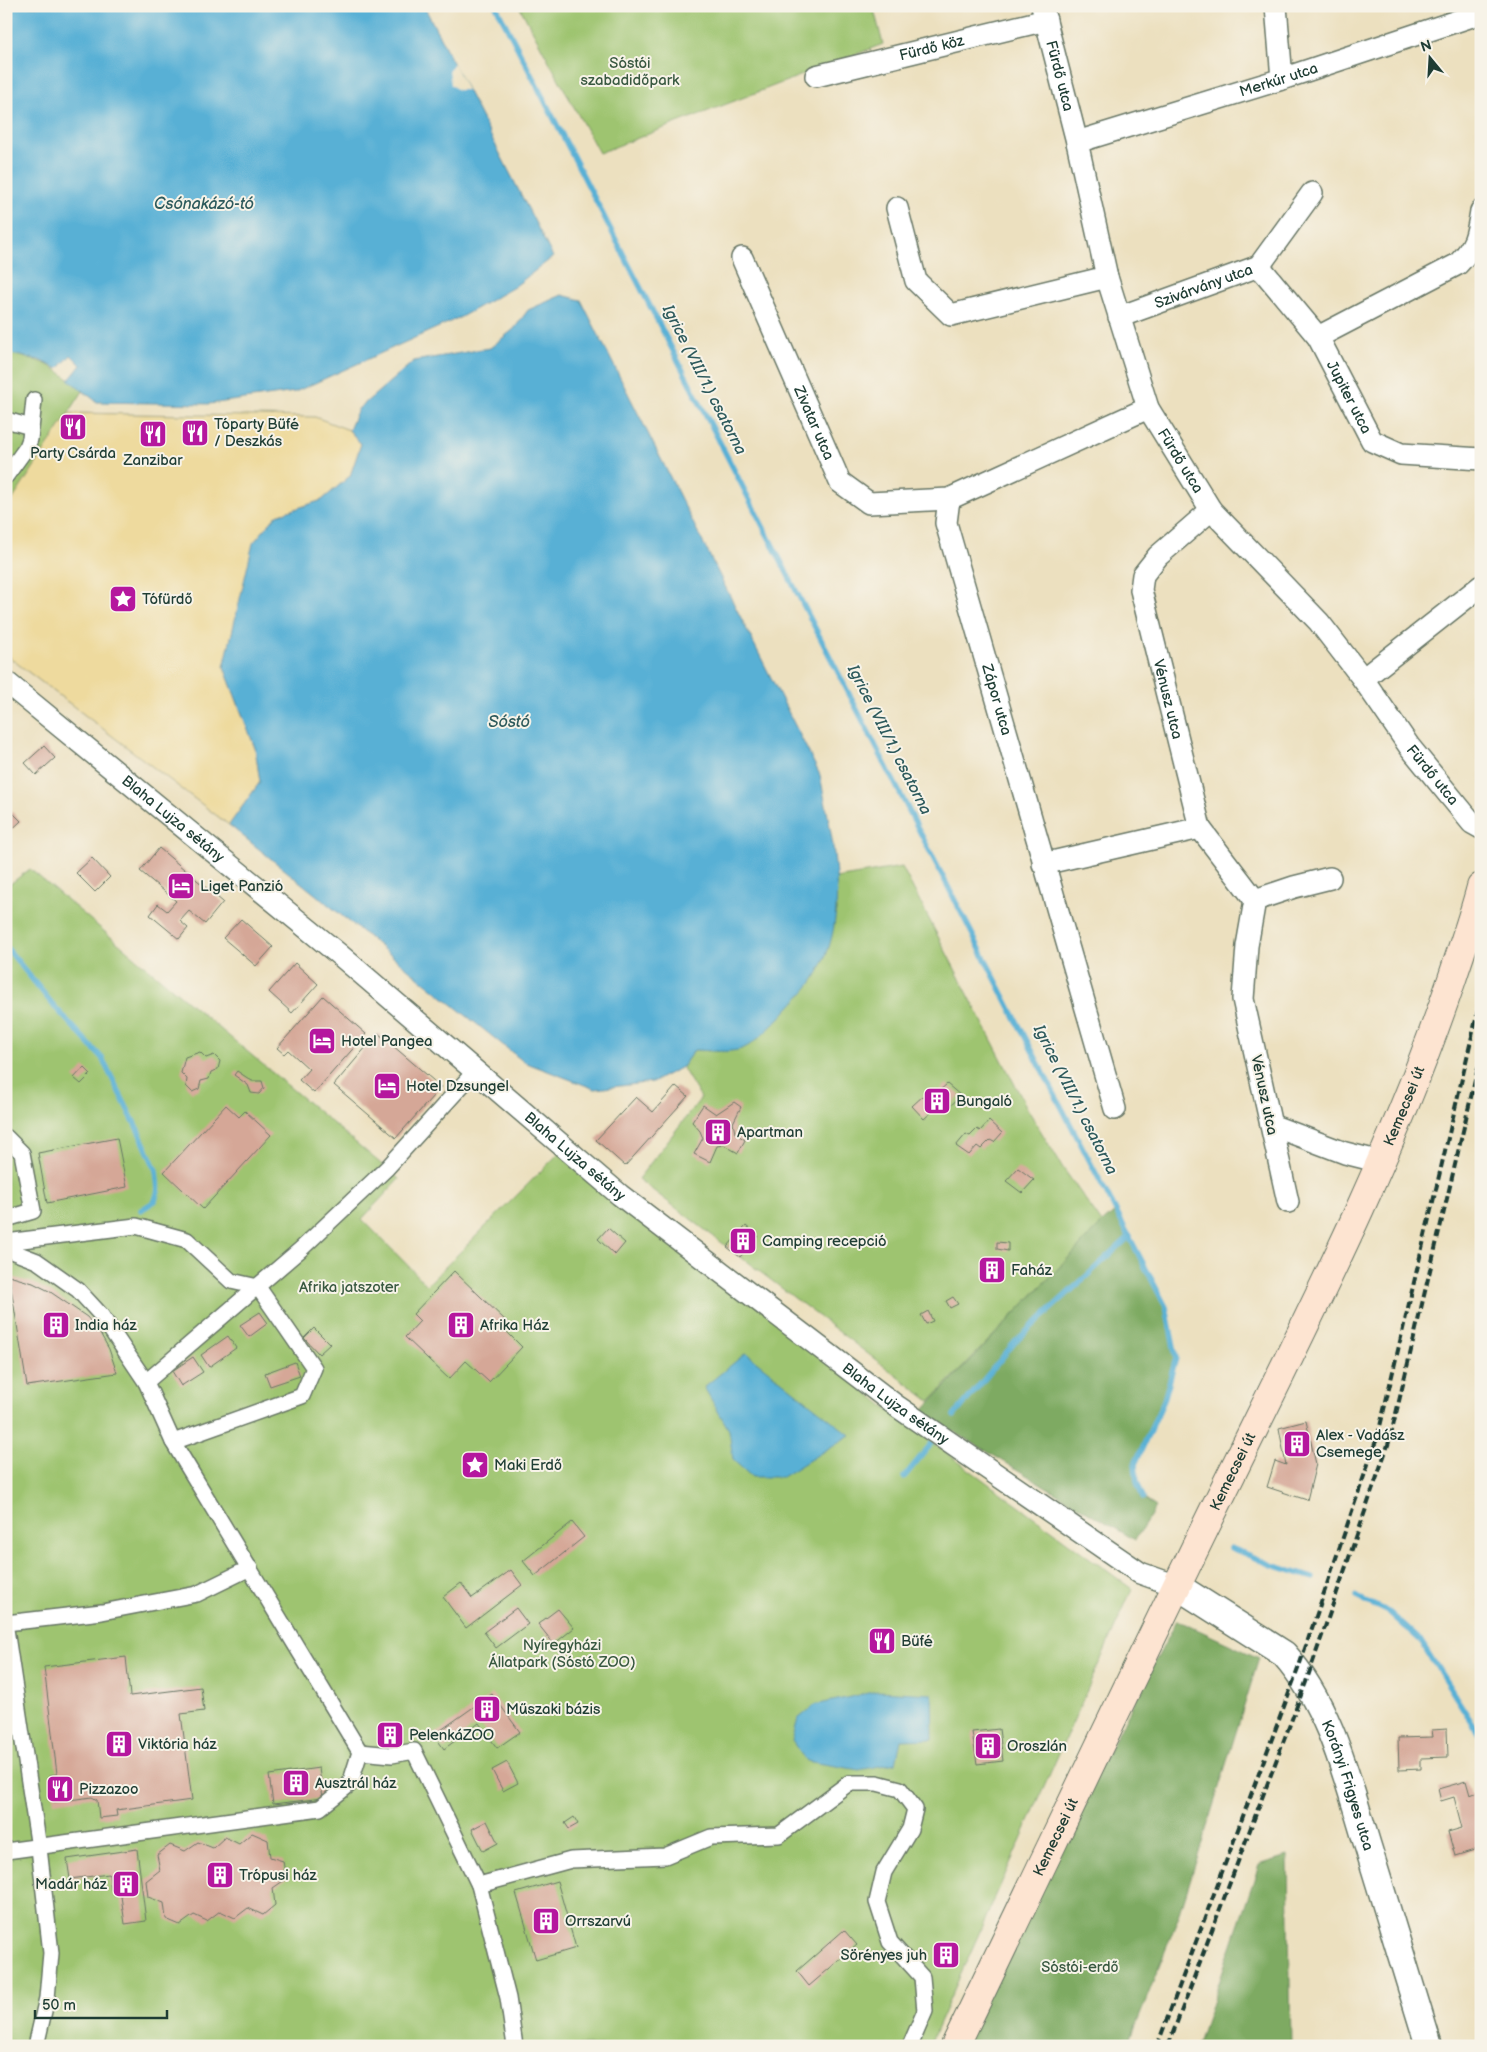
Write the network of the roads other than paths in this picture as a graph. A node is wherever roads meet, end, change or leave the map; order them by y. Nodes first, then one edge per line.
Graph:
1 (1276, 6) edge
2 (1044, 13) edge
3 (1481, 13) edge
4 (816, 76) dead end
5 (1282, 79) junction
6 (1077, 142) junction
7 (1312, 193) dead end
8 (897, 208) dead end
9 (1481, 211) edge
10 (742, 258) dead end
11 (1259, 266) junction
12 (1107, 277) junction
13 (1119, 318) junction
14 (1318, 337) junction
15 (34, 400) dead end
16 (1148, 408) junction
17 (6, 420) edge
18 (31, 427) junction
19 (1481, 459) edge
20 (6, 476) edge
21 (949, 499) junction
22 (1211, 510) junction
23 (1481, 586) edge
24 (1363, 679) junction
25 (6, 682) edge
26 (1200, 828) junction
27 (1481, 828) edge
28 (1043, 864) junction
29 (1330, 878) dead end
30 (1481, 887) edge
31 (1255, 900) junction
32 (476, 1070) junction
33 (1115, 1109) dead end
34 (1271, 1125) junction
35 (6, 1137) edge
36 (1381, 1162) junction
37 (1288, 1202) dead end
38 (6, 1219) edge
39 (6, 1242) edge
40 (6, 1249) edge
41 (258, 1287) junction
42 (146, 1382) junction
43 (173, 1442) junction
44 (250, 1568) junction
45 (1177, 1586) junction
46 (6, 1623) edge
47 (6, 1629) edge
48 (360, 1752) junction
49 (39, 1848) junction
50 (6, 1851) edge
51 (479, 1885) junction
52 (36, 2046) edge
53 (515, 2046) edge
54 (910, 2046) edge
55 (955, 2046) edge
56 (1429, 2046) edge

1 - 5 street
2 - 4 street, Fürdő köz
2 - 6 street, Fürdő utca
3 - 5 street, Merkúr utca
5 - 6 street, Merkúr utca
6 - 12 street, Fürdő utca
7 - 11 street, Szivárvány utca
8 - 12 street
9 - 14 street
10 - 21 street, Zivatar utca
11 - 13 street, Szivárvány utca
11 - 14 street, Jupiter utca
12 - 13 street, Fürdő utca
13 - 16 street, Fürdő utca
14 - 19 street, Jupiter utca
15 - 18 street
16 - 21 street
16 - 22 street, Fürdő utca
17 - 18 street
18 - 20 street
21 - 28 street, Zápor utca
22 - 24 street, Fürdő utca
22 - 26 street, Vénusz utca
23 - 24 street
24 - 27 street, Fürdő utca
25 - 32 street, Blaha Lujza sétány
26 - 28 street
26 - 31 street, Vénusz utca
28 - 33 street, Zápor utca
29 - 31 street
30 - 36 main road, Kemecsei út
31 - 34 street, Vénusz utca
32 - 41 street
32 - 45 street, Blaha Lujza sétány
34 - 36 street
34 - 37 street, Vénusz utca
35 - 38 street
36 - 45 main road, Kemecsei út
39 - 41 street
40 - 42 street
41 - 42 street
41 - 43 street
42 - 43 street
43 - 44 street
44 - 46 street
44 - 48 street
45 - 55 main road, Kemecsei út
45 - 56 street, Korányi Frigyes utca
47 - 49 street
48 - 49 street
48 - 51 street
49 - 50 street
49 - 52 street
51 - 53 street
51 - 54 street

